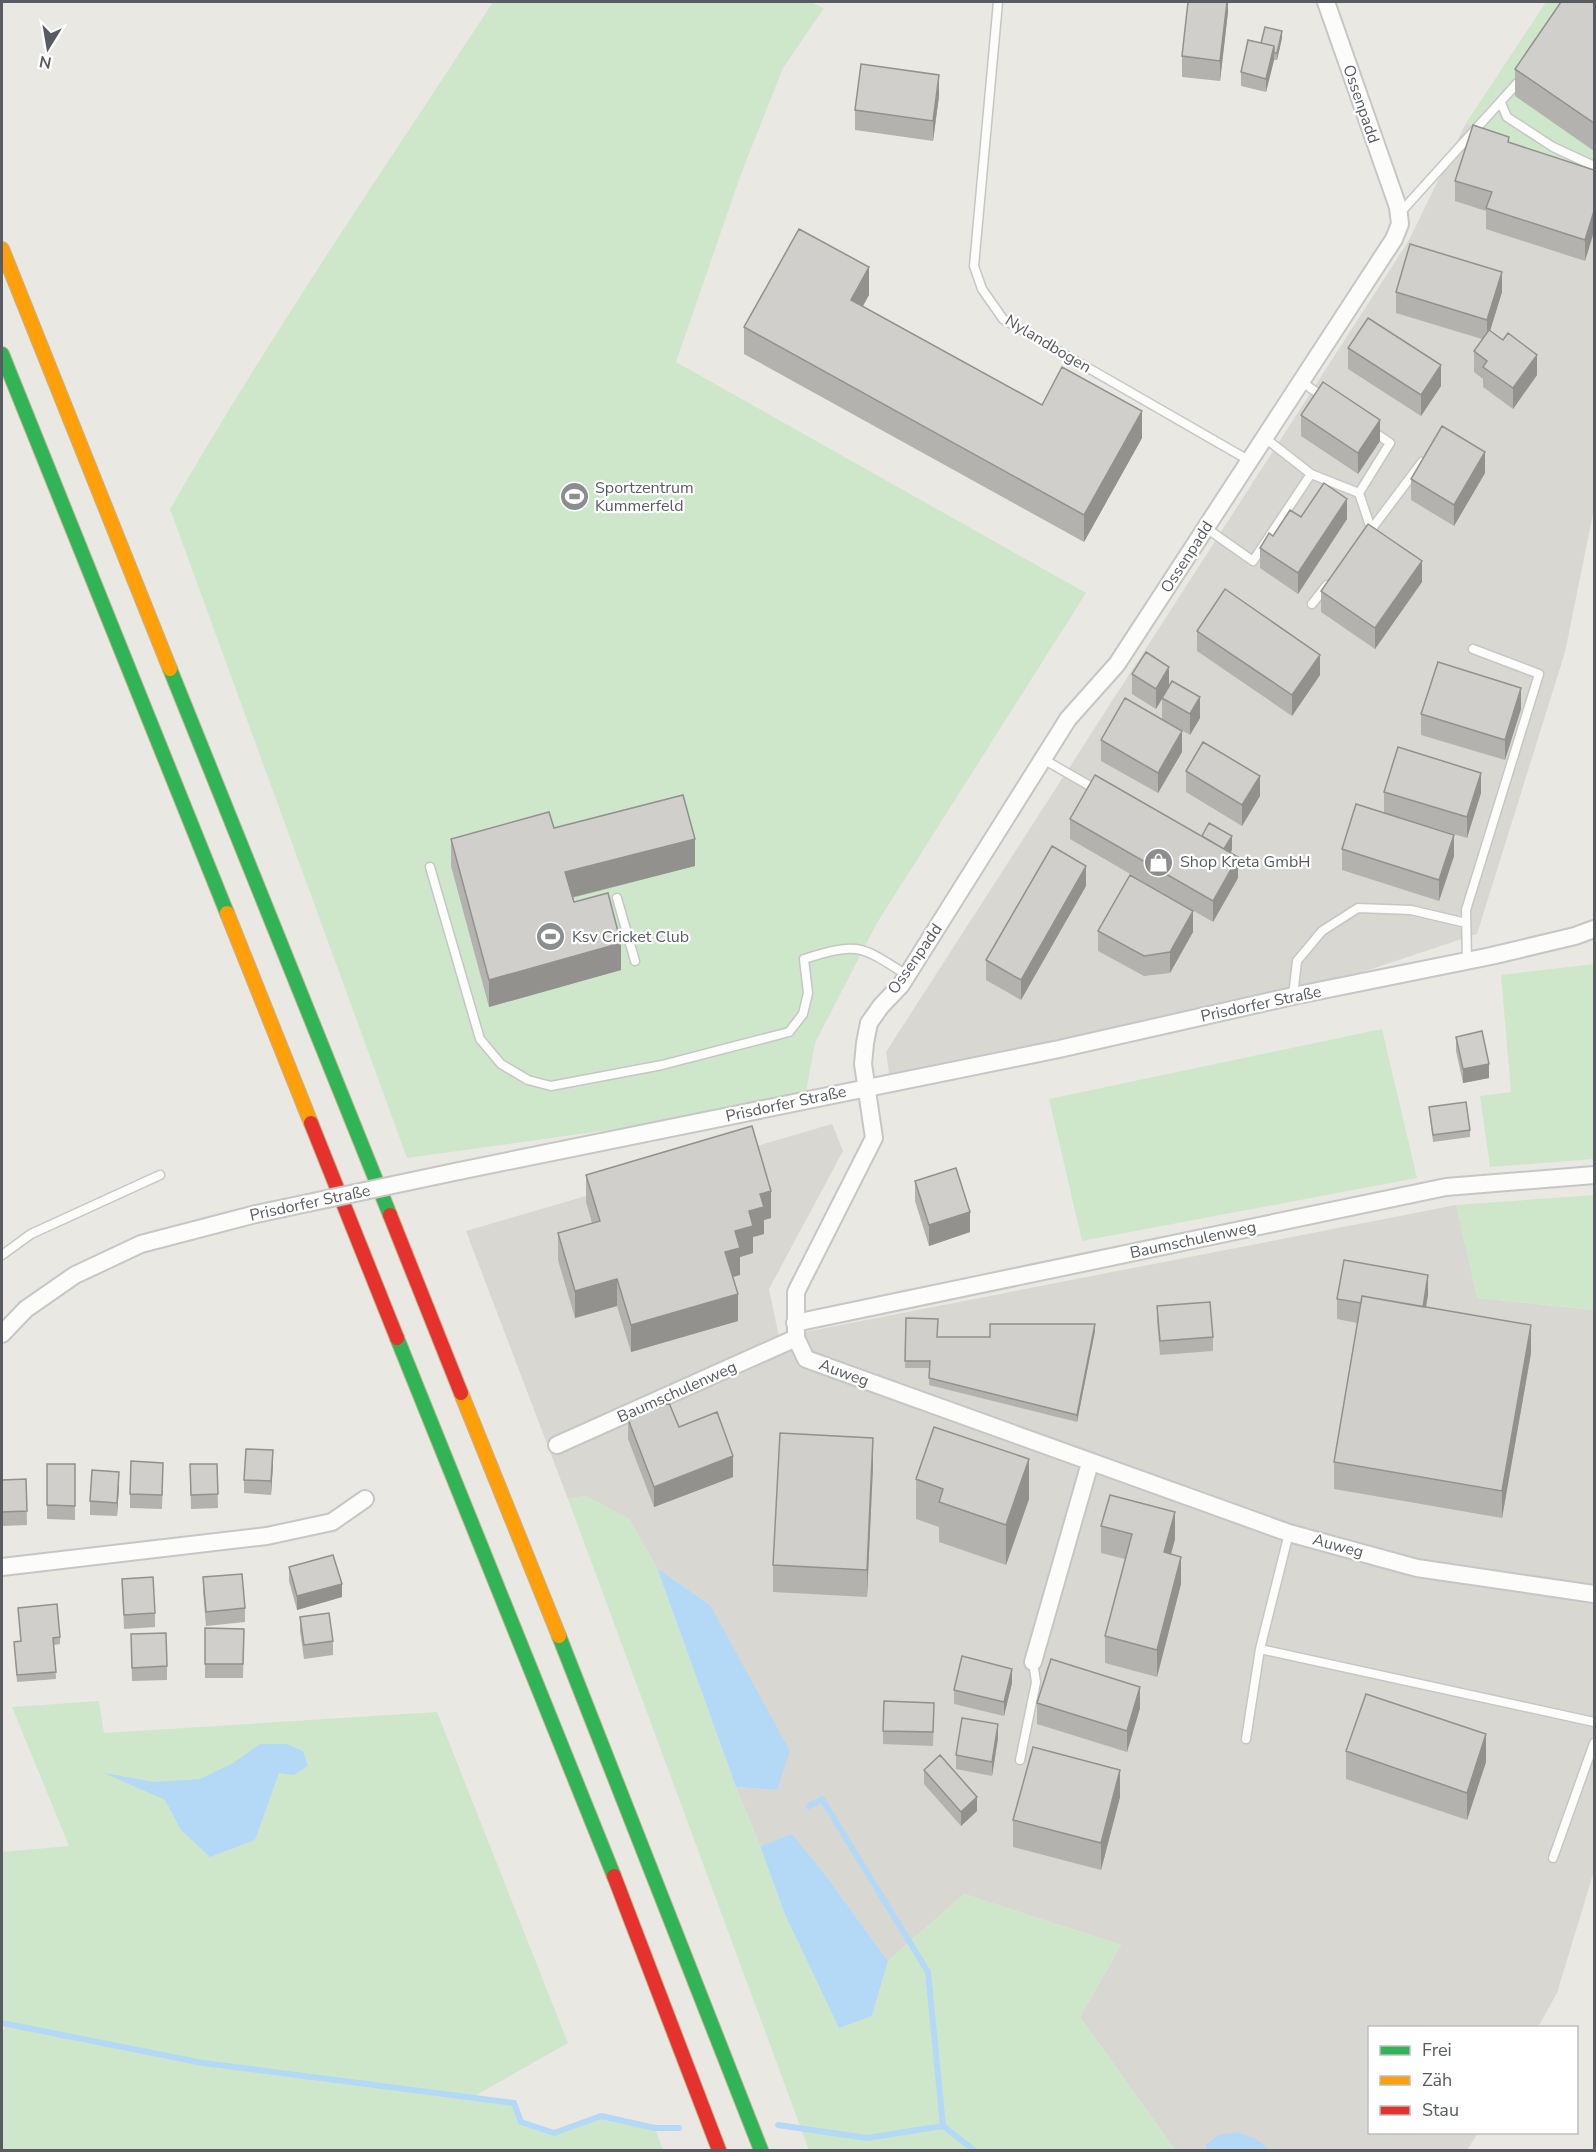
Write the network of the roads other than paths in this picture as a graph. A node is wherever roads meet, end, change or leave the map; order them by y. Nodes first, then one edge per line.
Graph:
1 (998, 2) edge
2 (1326, 2) edge
3 (1523, 75) edge
4 (1501, 103) junction
5 (1594, 166) edge
6 (1399, 215) junction
7 (2, 249) edge
8 (2, 354) edge
9 (1302, 382) junction
10 (1331, 402) edge
11 (1361, 422) edge
12 (1265, 438) junction
13 (1430, 451) edge
14 (1250, 461) junction
15 (1311, 474) junction
16 (1359, 493) junction
17 (1206, 528) junction
18 (1370, 531) junction
19 (1380, 537) edge
20 (1363, 540) edge
21 (1334, 576) edge
22 (1312, 604) dead end
23 (1473, 649) dead end
24 (1043, 759) junction
25 (1102, 793) edge
26 (430, 867) dead end
27 (617, 898) dead end
28 (1466, 923) junction
29 (1594, 929) edge
30 (1467, 960) junction
31 (635, 961) dead end
32 (907, 975) junction
33 (1293, 996) junction
34 (867, 1087) junction
35 (160, 1175) dead end
36 (1594, 1175) edge
37 (2, 1255) edge
38 (795, 1331) junction
39 (2, 1334) edge
40 (557, 1445) dead end
41 (1090, 1463) junction
42 (366, 1499) dead end
43 (1289, 1533) junction
44 (2, 1567) edge
45 (1594, 1594) edge
46 (1260, 1649) junction
47 (1033, 1662) joint
48 (1594, 1722) edge
49 (1246, 1739) dead end
50 (1594, 1743) edge
51 (1020, 1760) dead end
52 (1553, 1858) dead end
53 (719, 2151) edge
54 (761, 2151) edge

1 - 14 lane, Nylandbogen
2 - 6 street, Ossenpadd
3 - 4 lane
4 - 5 lane
4 - 6 lane
6 - 9 street, Ossenpadd
7 - 54 highway
8 - 53 highway
9 - 10 lane
9 - 12 street, Ossenpadd
11 - 16 lane
12 - 14 street, Ossenpadd
12 - 15 lane
13 - 18 lane
14 - 17 street, Ossenpadd
15 - 16 lane
15 - 17 lane
16 - 18 lane
17 - 24 street, Ossenpadd
18 - 19 lane
18 - 20 lane
21 - 22 lane
23 - 28 lane
24 - 25 lane
24 - 32 street, Ossenpadd
26 - 32 lane
27 - 31 lane
28 - 30 lane
28 - 33 lane
29 - 30 street, Prisdorfer Straße
30 - 33 street, Prisdorfer Straße
32 - 34 street, Ossenpadd
33 - 34 street, Prisdorfer Straße
34 - 38 street
34 - 39 street, Prisdorfer Straße, bridge
35 - 37 lane
36 - 38 street, Baumschulenweg
38 - 40 street, Baumschulenweg
38 - 41 street, Auweg
41 - 43 street, Auweg
41 - 47 street
42 - 44 street
43 - 45 street, Auweg
43 - 46 lane
46 - 48 lane
46 - 49 lane
47 - 51 lane
50 - 52 lane

